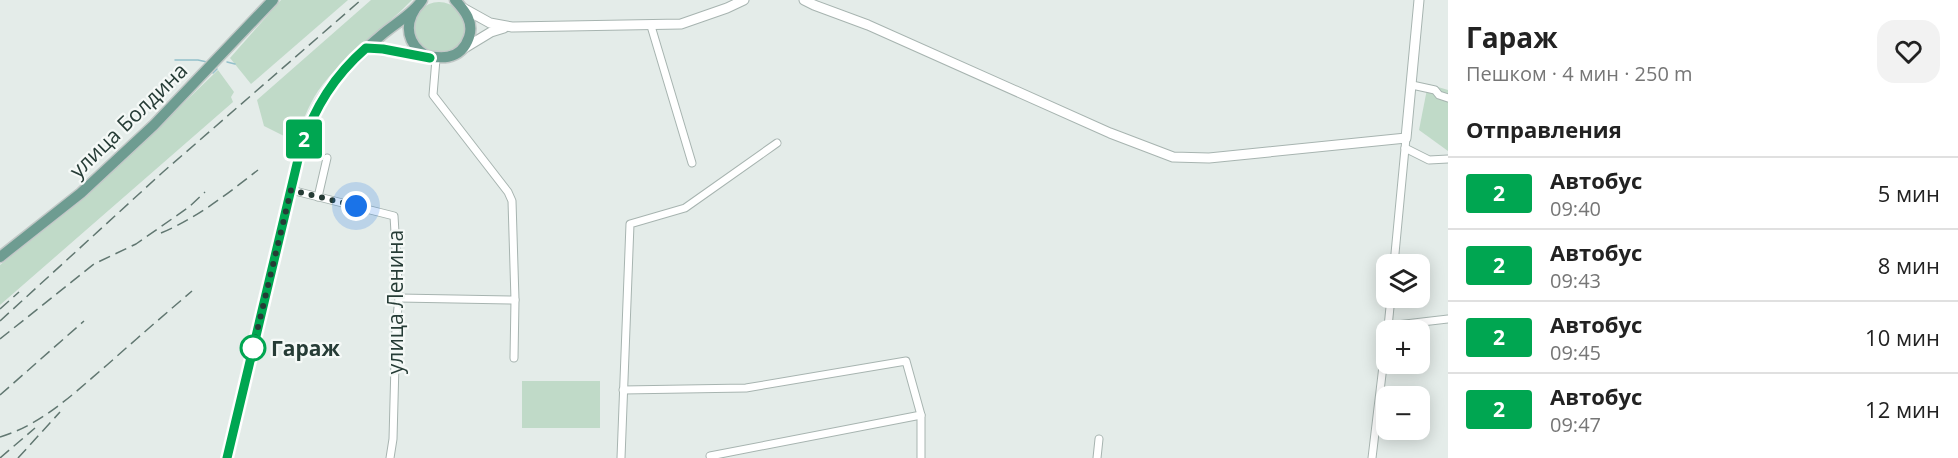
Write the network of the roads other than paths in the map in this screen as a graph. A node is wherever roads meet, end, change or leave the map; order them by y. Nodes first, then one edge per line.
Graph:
1 (273, 0) edge
2 (744, 0) edge
3 (804, 0) edge
4 (1419, 0) edge
5 (421, 3) edge
6 (457, 3) edge
7 (651, 26) junction
8 (512, 27) junction
9 (366, 48) junction
10 (459, 52) junction
11 (434, 58) junction
12 (1412, 84) junction
13 (1448, 98) edge
14 (1406, 138) junction
15 (777, 143) dead end
16 (1405, 148) junction
17 (327, 158) dead end
18 (1448, 159) edge
19 (692, 163) dead end
20 (291, 190) junction
21 (318, 197) junction
22 (1395, 254) edge
23 (0, 257) edge
24 (399, 298) junction
25 (515, 300) junction
26 (1448, 319) edge
27 (1430, 322) edge
28 (514, 358) dead end
29 (1382, 374) edge
30 (623, 390) junction
31 (921, 415) junction
32 (1099, 439) dead end
33 (710, 456) dead end
34 (227, 458) edge
35 (390, 458) edge
36 (621, 458) edge
37 (921, 458) edge
38 (1097, 458) edge
39 (1372, 458) edge

1 - 23 main road, улица Болдина
2 - 7 street
3 - 14 street
4 - 12 street
5 - 9 main road
5 - 11 main road
6 - 8 street
6 - 10 main road
7 - 8 street
7 - 19 street
8 - 10 street
9 - 11 main road
9 - 20 main road
10 - 11 main road
11 - 25 street
12 - 13 street
12 - 14 street
14 - 16 street
15 - 30 street
16 - 18 street
16 - 22 street
17 - 21 street
20 - 21 street, улица Ленина
20 - 34 main road
21 - 24 street, улица Ленина
24 - 25 street
24 - 35 street, улица Ленина
25 - 28 street
26 - 27 street
29 - 39 street
30 - 31 street
30 - 36 street
31 - 33 street
31 - 37 street
32 - 38 street

